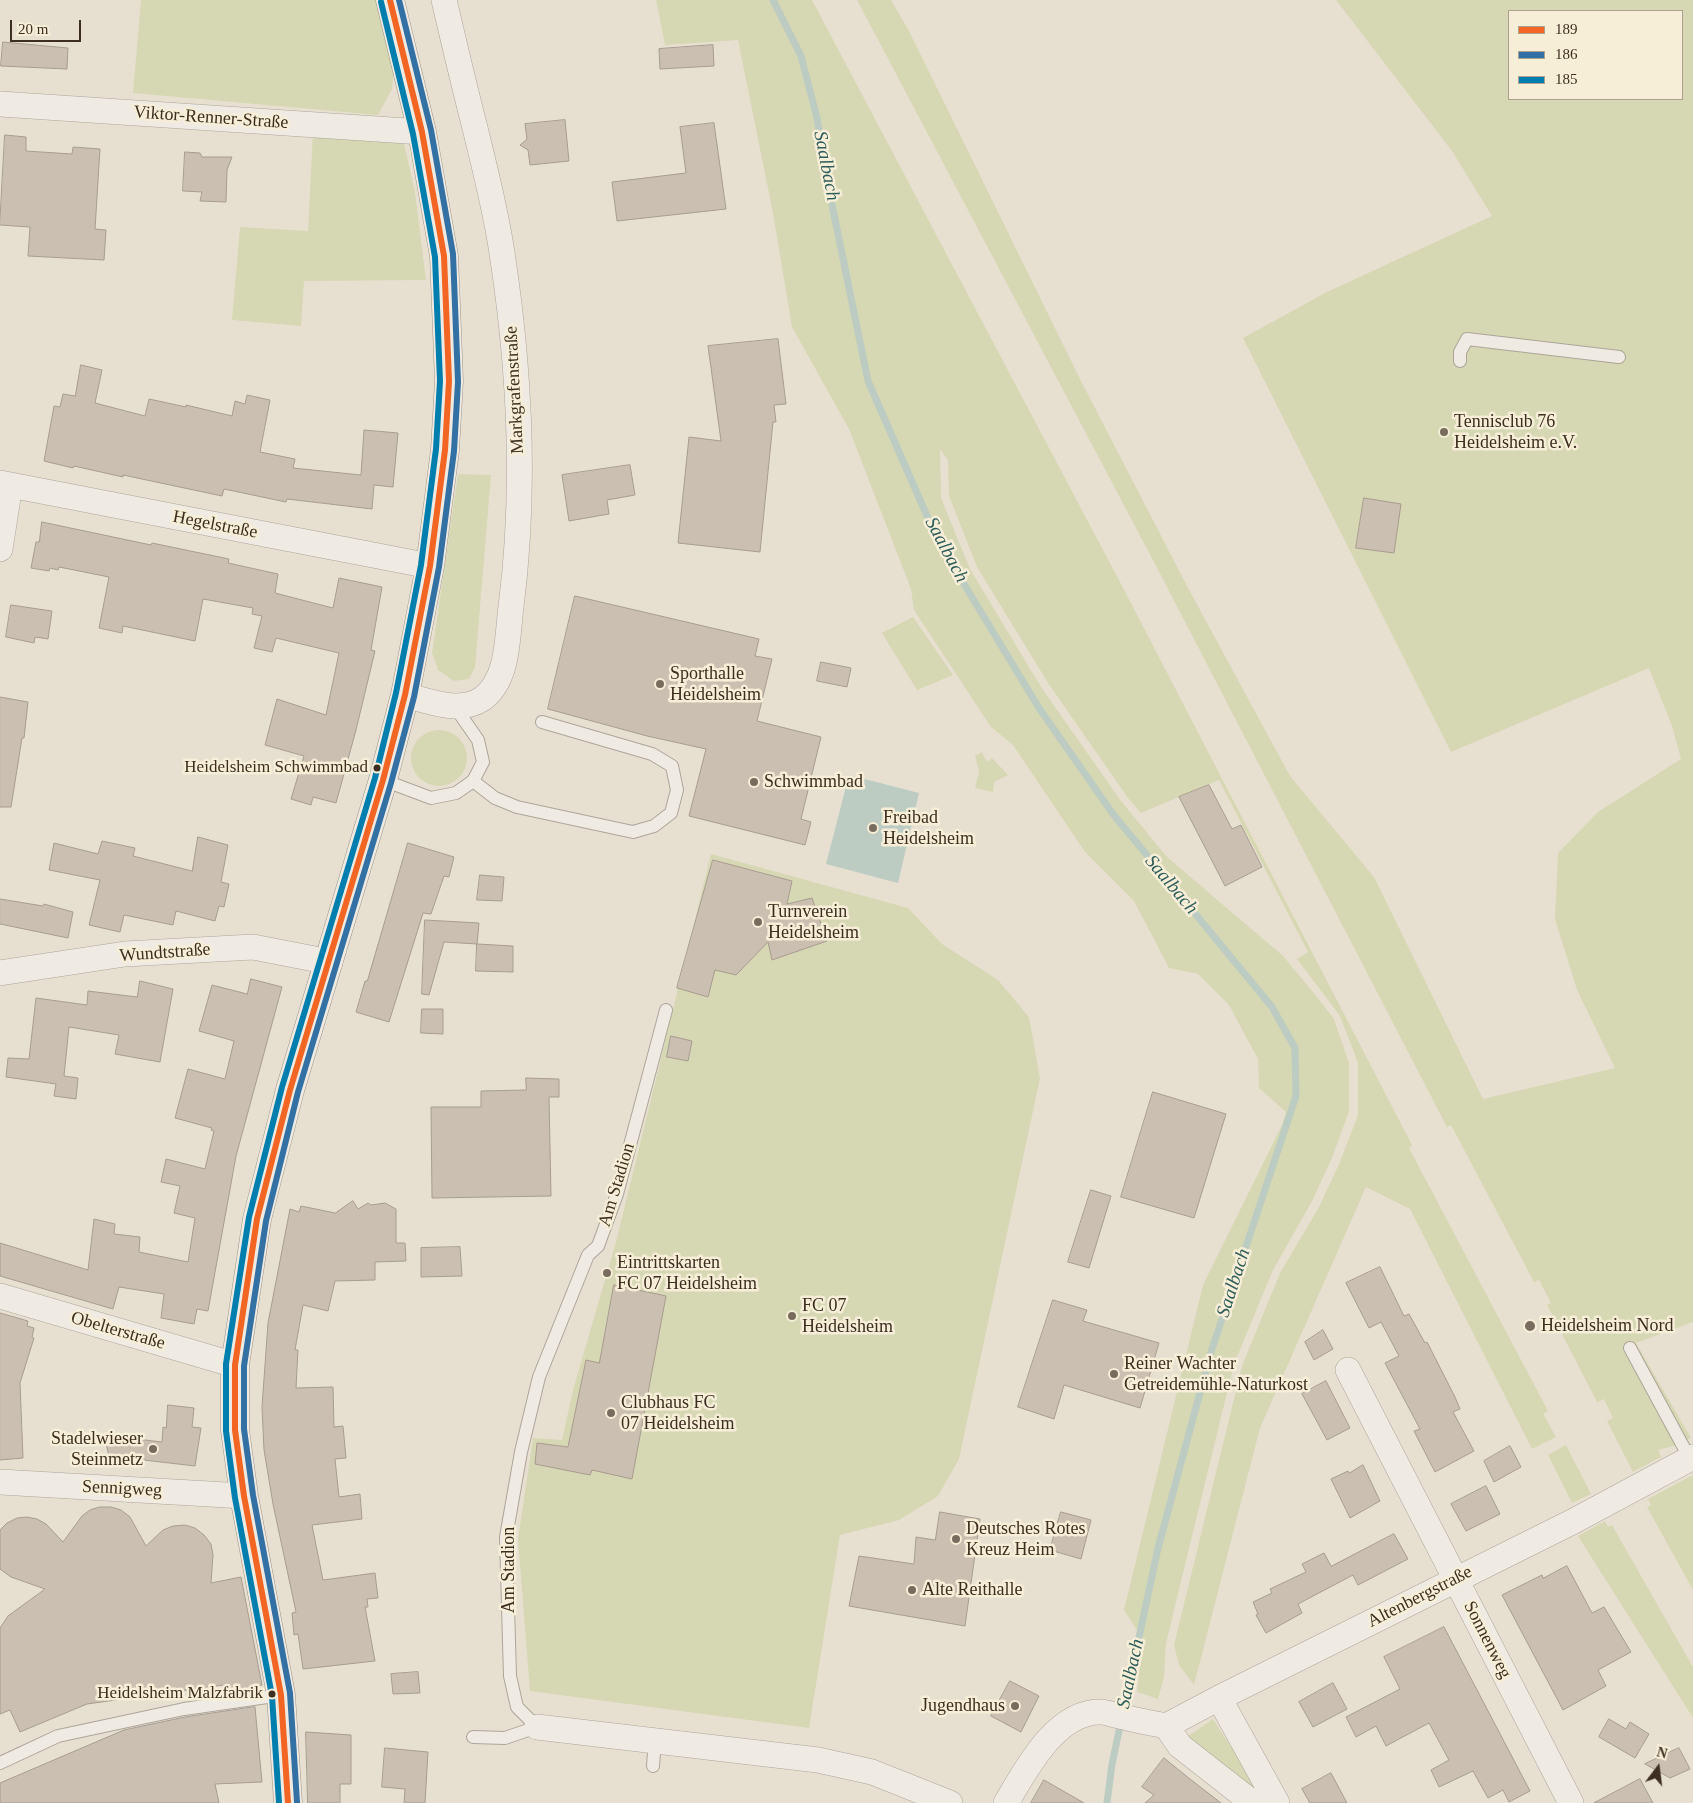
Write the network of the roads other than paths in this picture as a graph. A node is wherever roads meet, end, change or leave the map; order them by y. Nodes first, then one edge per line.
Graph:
1 (390, 0) edge
2 (444, 0) edge
3 (0, 104) edge
4 (422, 132) junction
5 (1619, 357) dead end
6 (1460, 361) dead end
7 (5, 484) edge
8 (0, 549) edge
9 (430, 566) junction
10 (405, 695) junction
11 (455, 707) junction
12 (542, 722) dead end
13 (383, 780) junction
14 (473, 782) junction
15 (330, 962) junction
16 (0, 973) edge
17 (666, 1010) dead end
18 (0, 1296) edge
19 (1630, 1348) dead end
20 (235, 1365) junction
21 (1348, 1370) dead end
22 (1686, 1461) edge
23 (0, 1482) edge
24 (244, 1496) junction
25 (1456, 1579) junction
26 (281, 1695) junction
27 (1219, 1698) junction
28 (1155, 1724) junction
29 (538, 1727) junction
30 (473, 1737) dead end
31 (655, 1740) junction
32 (0, 1763) edge
33 (653, 1766) dead end
34 (288, 1803) edge
35 (950, 1803) edge
36 (1006, 1803) edge
37 (1253, 1803) edge
38 (1277, 1803) edge
39 (1571, 1803) edge

1 - 4 street
2 - 11 street, Markgrafenstraße
3 - 4 street, Viktor-Renner-Straße
4 - 9 street
5 - 6 lane
7 - 8 street
7 - 9 street, Hegelstraße
9 - 10 street
10 - 11 street, Markgrafenstraße
10 - 13 street
11 - 14 lane
12 - 14 lane
13 - 14 lane
13 - 15 street
15 - 16 street, Wundtstraße
15 - 20 street
17 - 29 lane, Am Stadion
18 - 20 street, Obelterstraße
19 - 22 lane
20 - 24 street
21 - 25 street, Sonnenweg
22 - 25 street, Altenbergstraße
23 - 24 street, Sennigweg
24 - 26 street
25 - 27 street, Altenbergstraße
25 - 39 street, Sonnenweg
26 - 32 lane
26 - 34 street
27 - 28 street, Altenbergstraße
27 - 38 street
28 - 36 street
28 - 37 street
29 - 30 lane
29 - 31 street
31 - 33 lane
31 - 35 street

